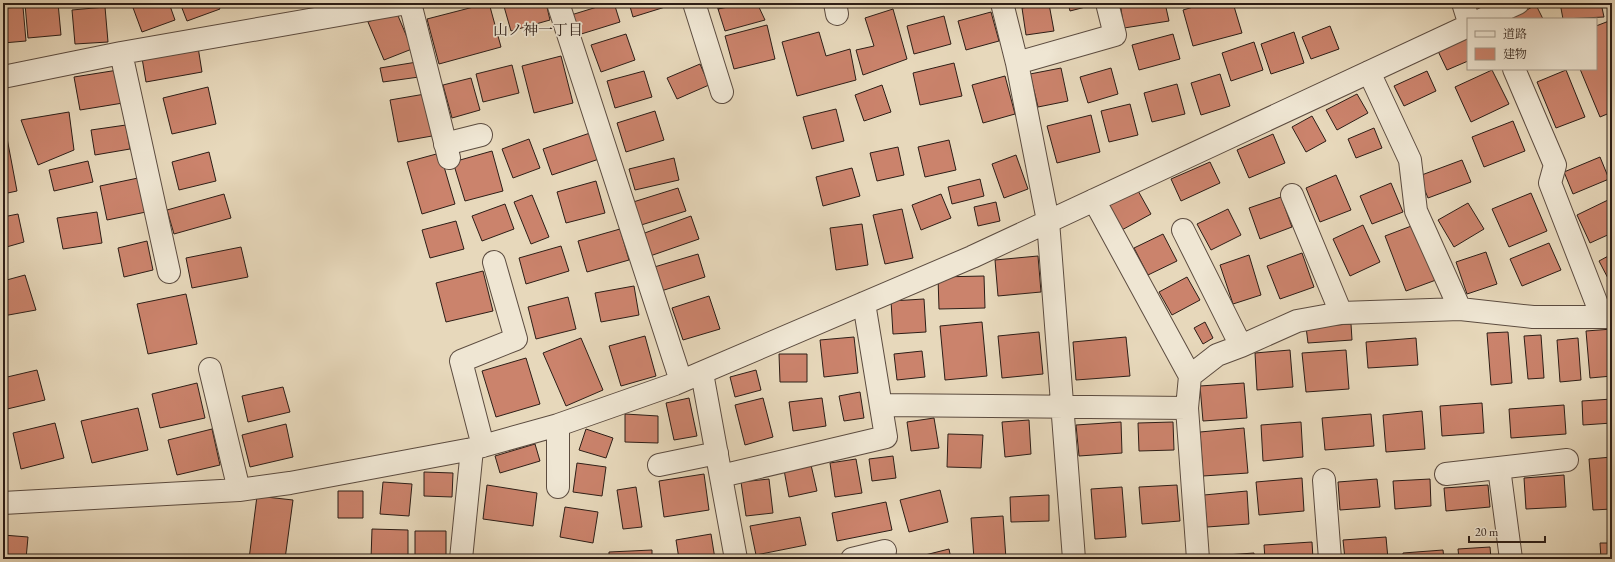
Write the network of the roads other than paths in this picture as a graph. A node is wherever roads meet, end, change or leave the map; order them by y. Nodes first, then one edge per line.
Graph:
1 (409, 3) edge
2 (558, 3) edge
3 (694, 3) edge
4 (1002, 3) edge
5 (1107, 3) edge
6 (1463, 3) edge
7 (1518, 3) edge
8 (366, 7) edge
9 (1468, 18) edge
10 (1486, 18) edge
11 (1467, 26) edge
12 (121, 53) junction
13 (1017, 63) junction
14 (1514, 70) edge
15 (1369, 72) junction
16 (3, 77) edge
17 (722, 92) dead end
18 (481, 135) dead end
19 (1292, 195) dead end
20 (1094, 200) junction
21 (1048, 221) junction
22 (1183, 230) dead end
23 (494, 262) dead end
24 (169, 272) dead end
25 (864, 303) junction
26 (1460, 309) junction
27 (1341, 313) junction
28 (1607, 317) edge
29 (1241, 346) junction
30 (210, 369) dead end
31 (702, 372) junction
32 (1190, 376) junction
33 (681, 382) junction
34 (881, 404) junction
35 (1062, 405) junction
36 (1187, 408) junction
37 (558, 425) junction
38 (477, 448) junction
39 (717, 453) junction
40 (1567, 460) dead end
41 (659, 465) dead end
42 (1499, 468) junction
43 (1446, 474) dead end
44 (721, 476) junction
45 (1324, 480) dead end
46 (558, 487) dead end
47 (239, 490) junction
48 (3, 503) edge
49 (885, 551) dead end
50 (461, 559) edge
51 (736, 559) edge
52 (852, 559) edge
53 (1074, 559) edge
54 (1198, 559) edge
55 (1330, 559) edge
56 (1511, 559) edge

1 - 8 street
1 - 18 street
2 - 33 street
3 - 17 street
4 - 13 street
5 - 13 street
6 - 9 street
7 - 10 street
8 - 12 street
11 - 15 street
12 - 16 street
12 - 24 street
13 - 21 street
14 - 28 street
15 - 20 street
15 - 26 street
19 - 27 street
20 - 21 street
20 - 32 street
21 - 25 street
21 - 35 street
22 - 29 street
23 - 38 street
25 - 31 street
25 - 34 street
26 - 27 street
26 - 28 street
27 - 29 street
29 - 32 street
30 - 47 street
31 - 33 street
31 - 39 street
32 - 36 street
33 - 37 street
34 - 35 street
34 - 44 street
35 - 36 street
35 - 53 street
36 - 54 street
37 - 38 street
37 - 46 street
38 - 47 street
38 - 50 street
39 - 41 street
39 - 44 street
40 - 42 street
42 - 43 street
42 - 56 street
44 - 51 street
45 - 55 street
47 - 48 street
49 - 52 street

